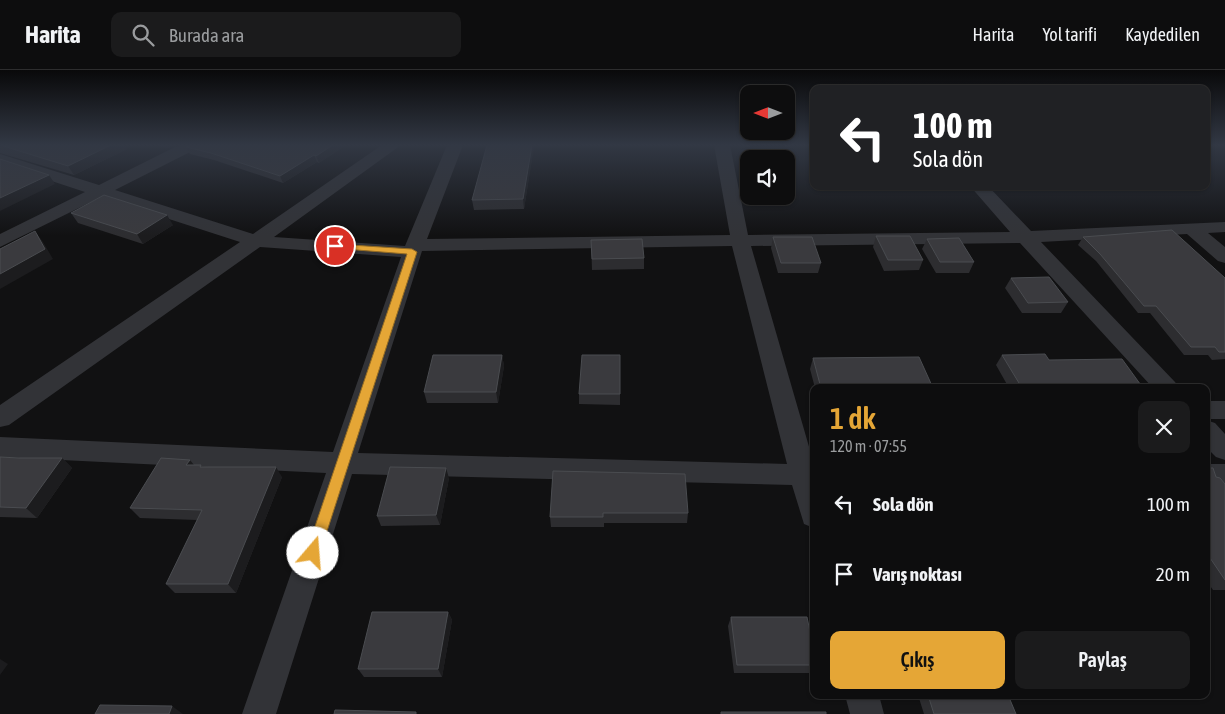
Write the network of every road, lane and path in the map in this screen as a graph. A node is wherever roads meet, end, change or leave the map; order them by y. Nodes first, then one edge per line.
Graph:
1 (51, 175) edge
2 (133, 175) edge
3 (350, 175) edge
4 (443, 175) edge
5 (728, 175) edge
6 (982, 190) edge
7 (101, 191) junction
8 (1225, 227) edge
9 (1192, 229) junction
10 (1025, 237) junction
11 (740, 240) junction
12 (0, 241) edge
13 (257, 241) junction
14 (414, 248) junction
15 (1225, 257) edge
16 (1162, 384) edge
17 (1210, 410) edge
18 (1225, 410) edge
19 (0, 418) edge
20 (1210, 434) edge
21 (0, 447) edge
22 (1225, 450) edge
23 (343, 463) junction
24 (808, 475) edge
25 (1210, 475) edge
26 (1225, 475) edge
27 (810, 489) edge
28 (863, 699) edge
29 (259, 714) edge
30 (867, 714) edge

1 - 7 street
2 - 7 street
3 - 13 street
4 - 14 street
5 - 11 street
6 - 10 street
7 - 12 street
7 - 13 street
8 - 9 street
9 - 10 street
9 - 15 street
10 - 11 street
10 - 16 street
11 - 14 street
11 - 24 street
13 - 14 street
13 - 19 street
14 - 23 street
17 - 18 street
20 - 22 street
21 - 23 street
23 - 24 street
23 - 29 street
24 - 27 street
25 - 26 street
28 - 30 street

